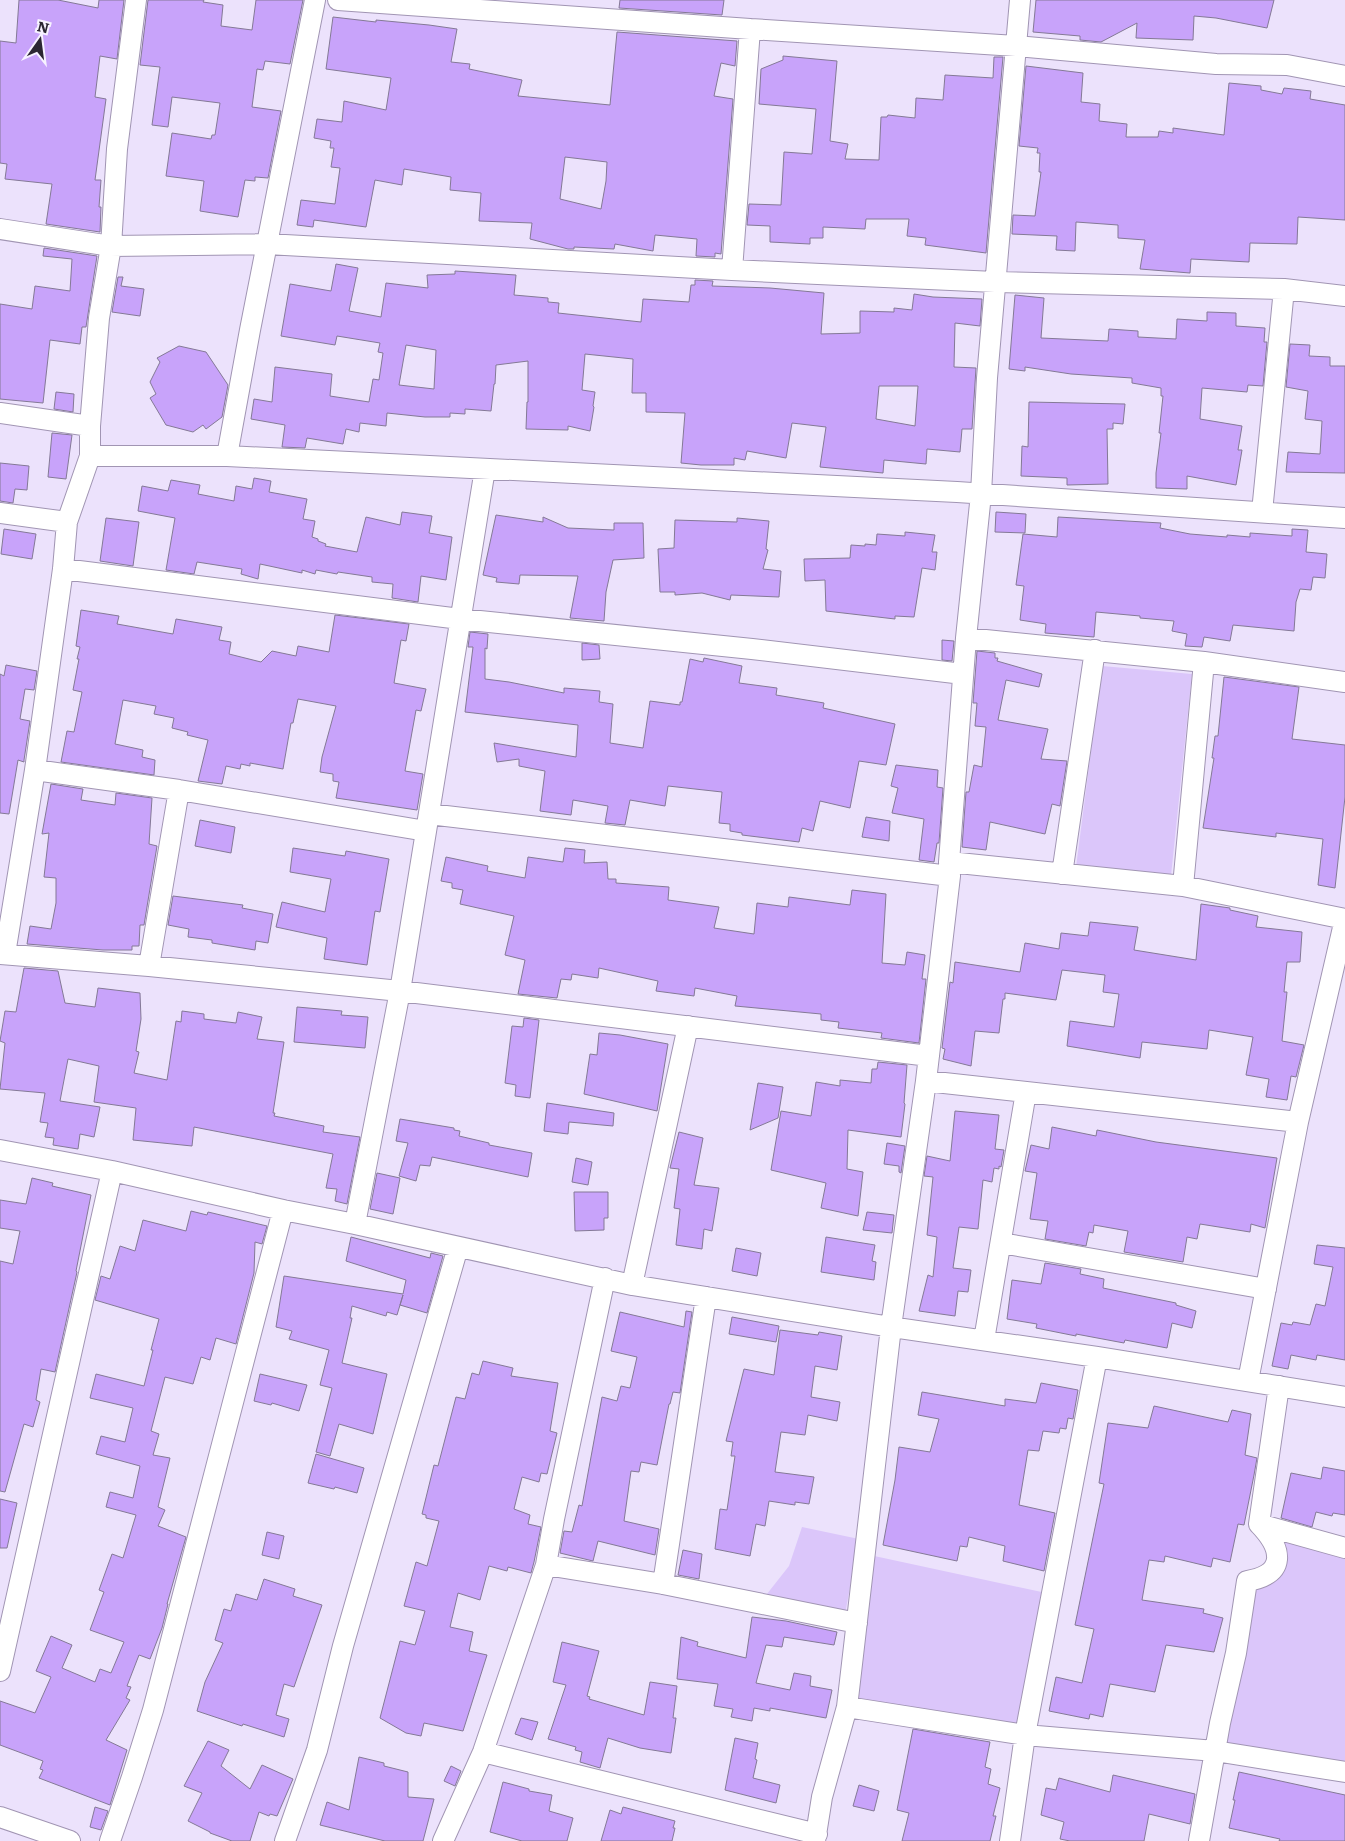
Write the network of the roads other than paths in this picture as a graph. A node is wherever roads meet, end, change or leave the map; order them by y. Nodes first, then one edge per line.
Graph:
1 (136, 0) edge
2 (315, 0) edge
3 (338, 0) edge
4 (1020, 0) edge
5 (534, 7) edge
6 (750, 30) junction
7 (1016, 46) junction
8 (1345, 76) edge
9 (0, 229) edge
10 (267, 244) junction
11 (111, 246) junction
12 (732, 270) junction
13 (995, 282) junction
14 (1284, 289) junction
15 (1345, 296) edge
16 (0, 413) edge
17 (90, 426) junction
18 (90, 456) junction
19 (227, 456) junction
20 (485, 469) junction
21 (981, 494) junction
22 (1262, 512) junction
23 (0, 513) edge
24 (1345, 518) edge
25 (68, 522) junction
26 (63, 568) junction
27 (460, 619) junction
28 (966, 638) junction
29 (1094, 650) junction
30 (1204, 662) junction
31 (963, 674) junction
32 (1345, 682) edge
33 (35, 770) junction
34 (179, 790) junction
35 (428, 822) junction
36 (949, 869) junction
37 (1062, 874) junction
38 (1184, 886) junction
39 (2, 954) edge
40 (149, 966) junction
41 (400, 991) junction
42 (688, 1026) junction
43 (928, 1056) junction
44 (926, 1081) junction
45 (1026, 1092) junction
46 (1298, 1122) junction
47 (0, 1150) edge
48 (112, 1172) junction
49 (283, 1210) junction
50 (355, 1224) junction
51 (1001, 1243) junction
52 (458, 1247) junction
53 (605, 1278) junction
54 (632, 1285) junction
55 (1266, 1289) junction
56 (706, 1297) junction
57 (891, 1327) junction
58 (984, 1340) junction
59 (1097, 1357) junction
60 (1248, 1381) junction
61 (1279, 1386) junction
62 (1345, 1396) edge
63 (1259, 1524) junction
64 (1345, 1548) edge
65 (546, 1565) junction
66 (663, 1584) junction
67 (857, 1623) junction
68 (0, 1671) edge
69 (847, 1707) junction
70 (1025, 1735) junction
71 (1215, 1751) junction
72 (484, 1752) junction
73 (1345, 1772) edge
74 (0, 1817) edge
75 (816, 1838) edge
76 (70, 1841) edge
77 (110, 1841) edge
78 (285, 1841) edge
79 (443, 1841) edge
80 (1010, 1841) edge
81 (1199, 1841) edge

1 - 11 street
2 - 10 street
3 - 5 street
4 - 7 street
5 - 6 street
6 - 7 street
6 - 12 street
7 - 8 street
7 - 13 street
9 - 11 street
10 - 11 street
10 - 12 street
10 - 19 street
11 - 17 street
12 - 13 street
13 - 14 street
13 - 21 street
14 - 15 street
14 - 22 street
16 - 17 street
17 - 18 street
18 - 19 street
18 - 25 street
19 - 20 street
20 - 21 street
20 - 27 street
21 - 22 street
21 - 28 street
22 - 24 street
23 - 25 street
25 - 26 street
26 - 27 street
26 - 33 street
27 - 31 street
27 - 35 street
28 - 29 street
28 - 31 street
29 - 30 street
29 - 37 street
30 - 32 street
30 - 38 street
31 - 36 street
33 - 34 street
33 - 39 street
34 - 35 street
34 - 40 street
35 - 36 street
35 - 41 street
36 - 37 street
36 - 43 street
37 - 38 street
38 - 46 street
39 - 40 street
40 - 41 street
41 - 42 street
41 - 50 street
42 - 43 street
42 - 54 street
43 - 44 street
44 - 45 street
44 - 57 street
45 - 46 street
45 - 51 street
46 - 55 street
47 - 48 street
48 - 49 street
48 - 68 street
49 - 50 street
49 - 77 street
50 - 52 street
51 - 55 street
51 - 58 street
52 - 53 street
52 - 78 street
53 - 54 street
53 - 65 street
54 - 56 street
55 - 60 street
56 - 57 street
56 - 66 street
57 - 58 street
57 - 67 street
58 - 59 street
59 - 60 street
59 - 70 street
60 - 61 street
61 - 62 street
61 - 63 street
63 - 64 street
63 - 71 street
65 - 66 street
65 - 72 street
66 - 67 street
67 - 69 street
69 - 70 street
69 - 75 street
70 - 71 street
70 - 80 street
71 - 73 street
71 - 81 street
72 - 75 street
72 - 79 street
74 - 76 street

